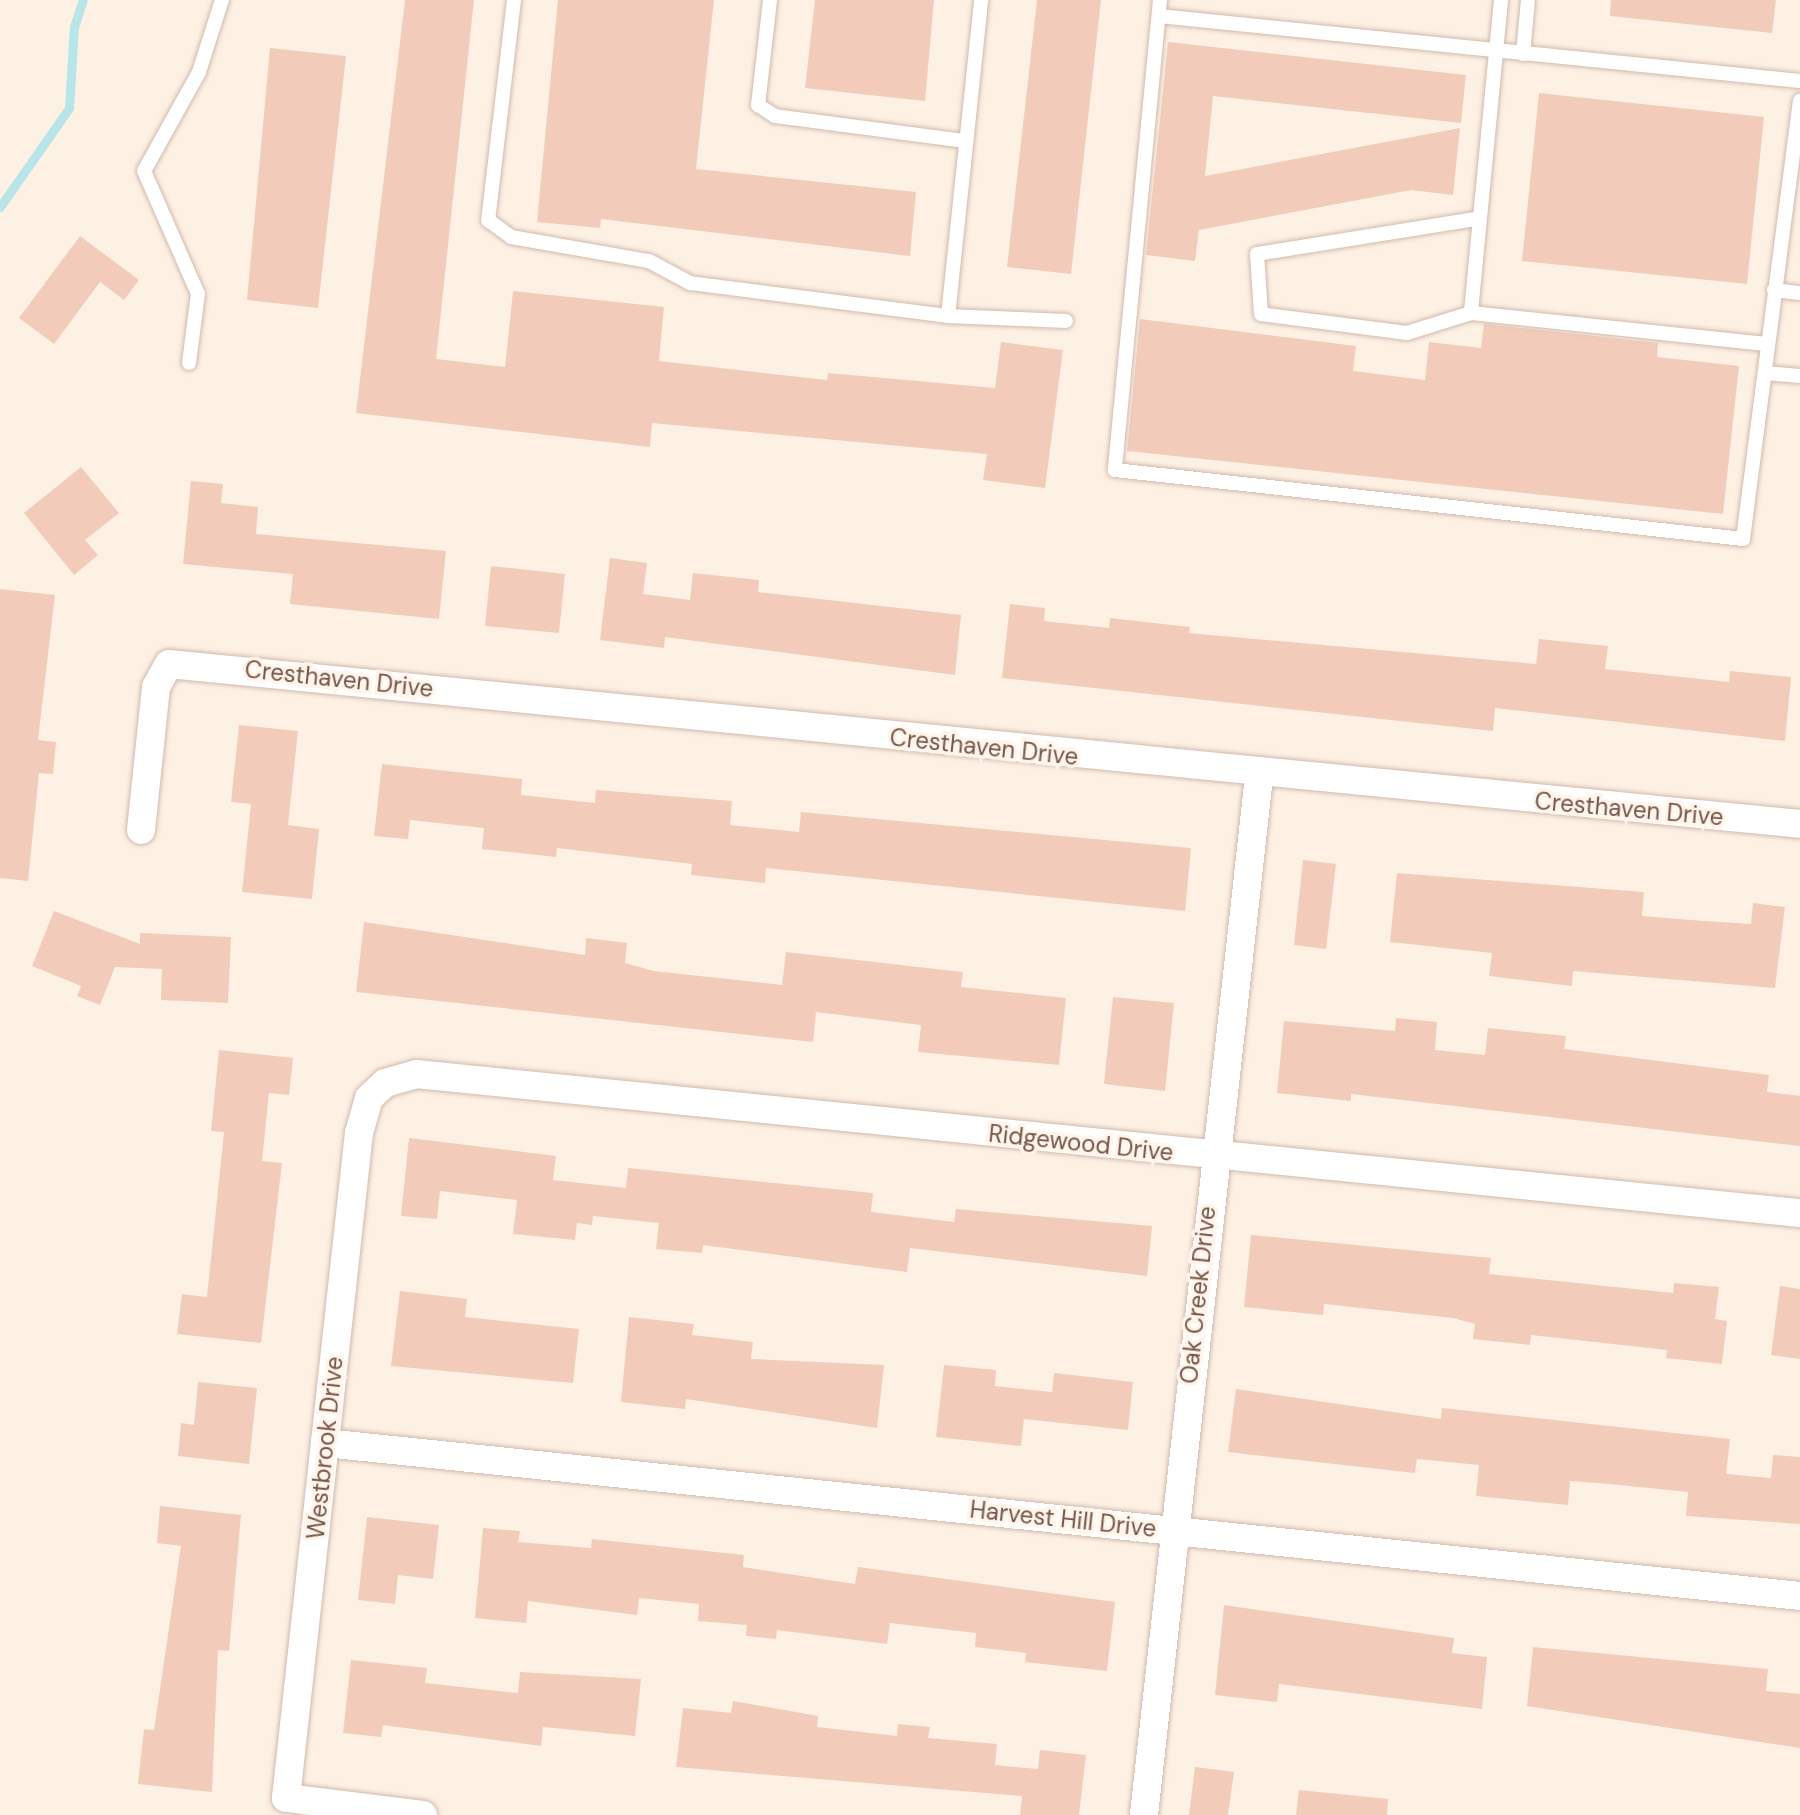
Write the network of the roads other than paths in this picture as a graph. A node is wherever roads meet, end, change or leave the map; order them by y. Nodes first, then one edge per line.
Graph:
1 (222, 0) edge
2 (514, 0) edge
3 (770, 0) edge
4 (981, 0) edge
5 (1160, 0) edge
6 (1501, 0) edge
7 (1528, 0) edge
8 (1159, 16) junction
9 (1495, 52) junction
10 (1523, 54) junction
11 (1800, 81) edge
12 (1800, 101) edge
13 (966, 141) junction
14 (1476, 219) junction
15 (1774, 290) junction
16 (1800, 293) edge
17 (1471, 313) junction
18 (948, 316) junction
19 (1066, 321) dead end
20 (1766, 344) junction
21 (189, 363) dead end
22 (1765, 373) junction
23 (1800, 376) edge
24 (1259, 776) junction
25 (1800, 824) edge
26 (141, 830) dead end
27 (369, 1098) joint
28 (1213, 1156) junction
29 (1800, 1213) edge
30 (325, 1443) junction
31 (1173, 1531) junction
32 (1800, 1596) edge
33 (423, 1815) edge
34 (1144, 1815) edge

1 - 21 lane
2 - 18 lane
3 - 13 lane
4 - 13 lane
5 - 8 lane
6 - 9 lane
7 - 10 lane
8 - 9 lane
8 - 22 lane
9 - 10 lane
9 - 14 lane
10 - 11 lane
12 - 15 lane
13 - 18 lane
14 - 17 lane
14 - 17 lane
15 - 16 lane
15 - 20 lane
17 - 20 lane
18 - 19 lane
20 - 22 lane
22 - 23 lane
24 - 25 street, Cresthaven Drive
24 - 26 street, Cresthaven Drive
24 - 28 street, Oak Creek Drive
27 - 28 street, Ridgewood Drive
27 - 30 street, Westbrook Drive
28 - 29 street, Ridgewood Drive
28 - 31 street, Oak Creek Drive
30 - 31 street, Harvest Hill Drive
30 - 33 street, Westbrook Drive
31 - 32 street, Harvest Hill Drive
31 - 34 street, Oak Creek Drive

